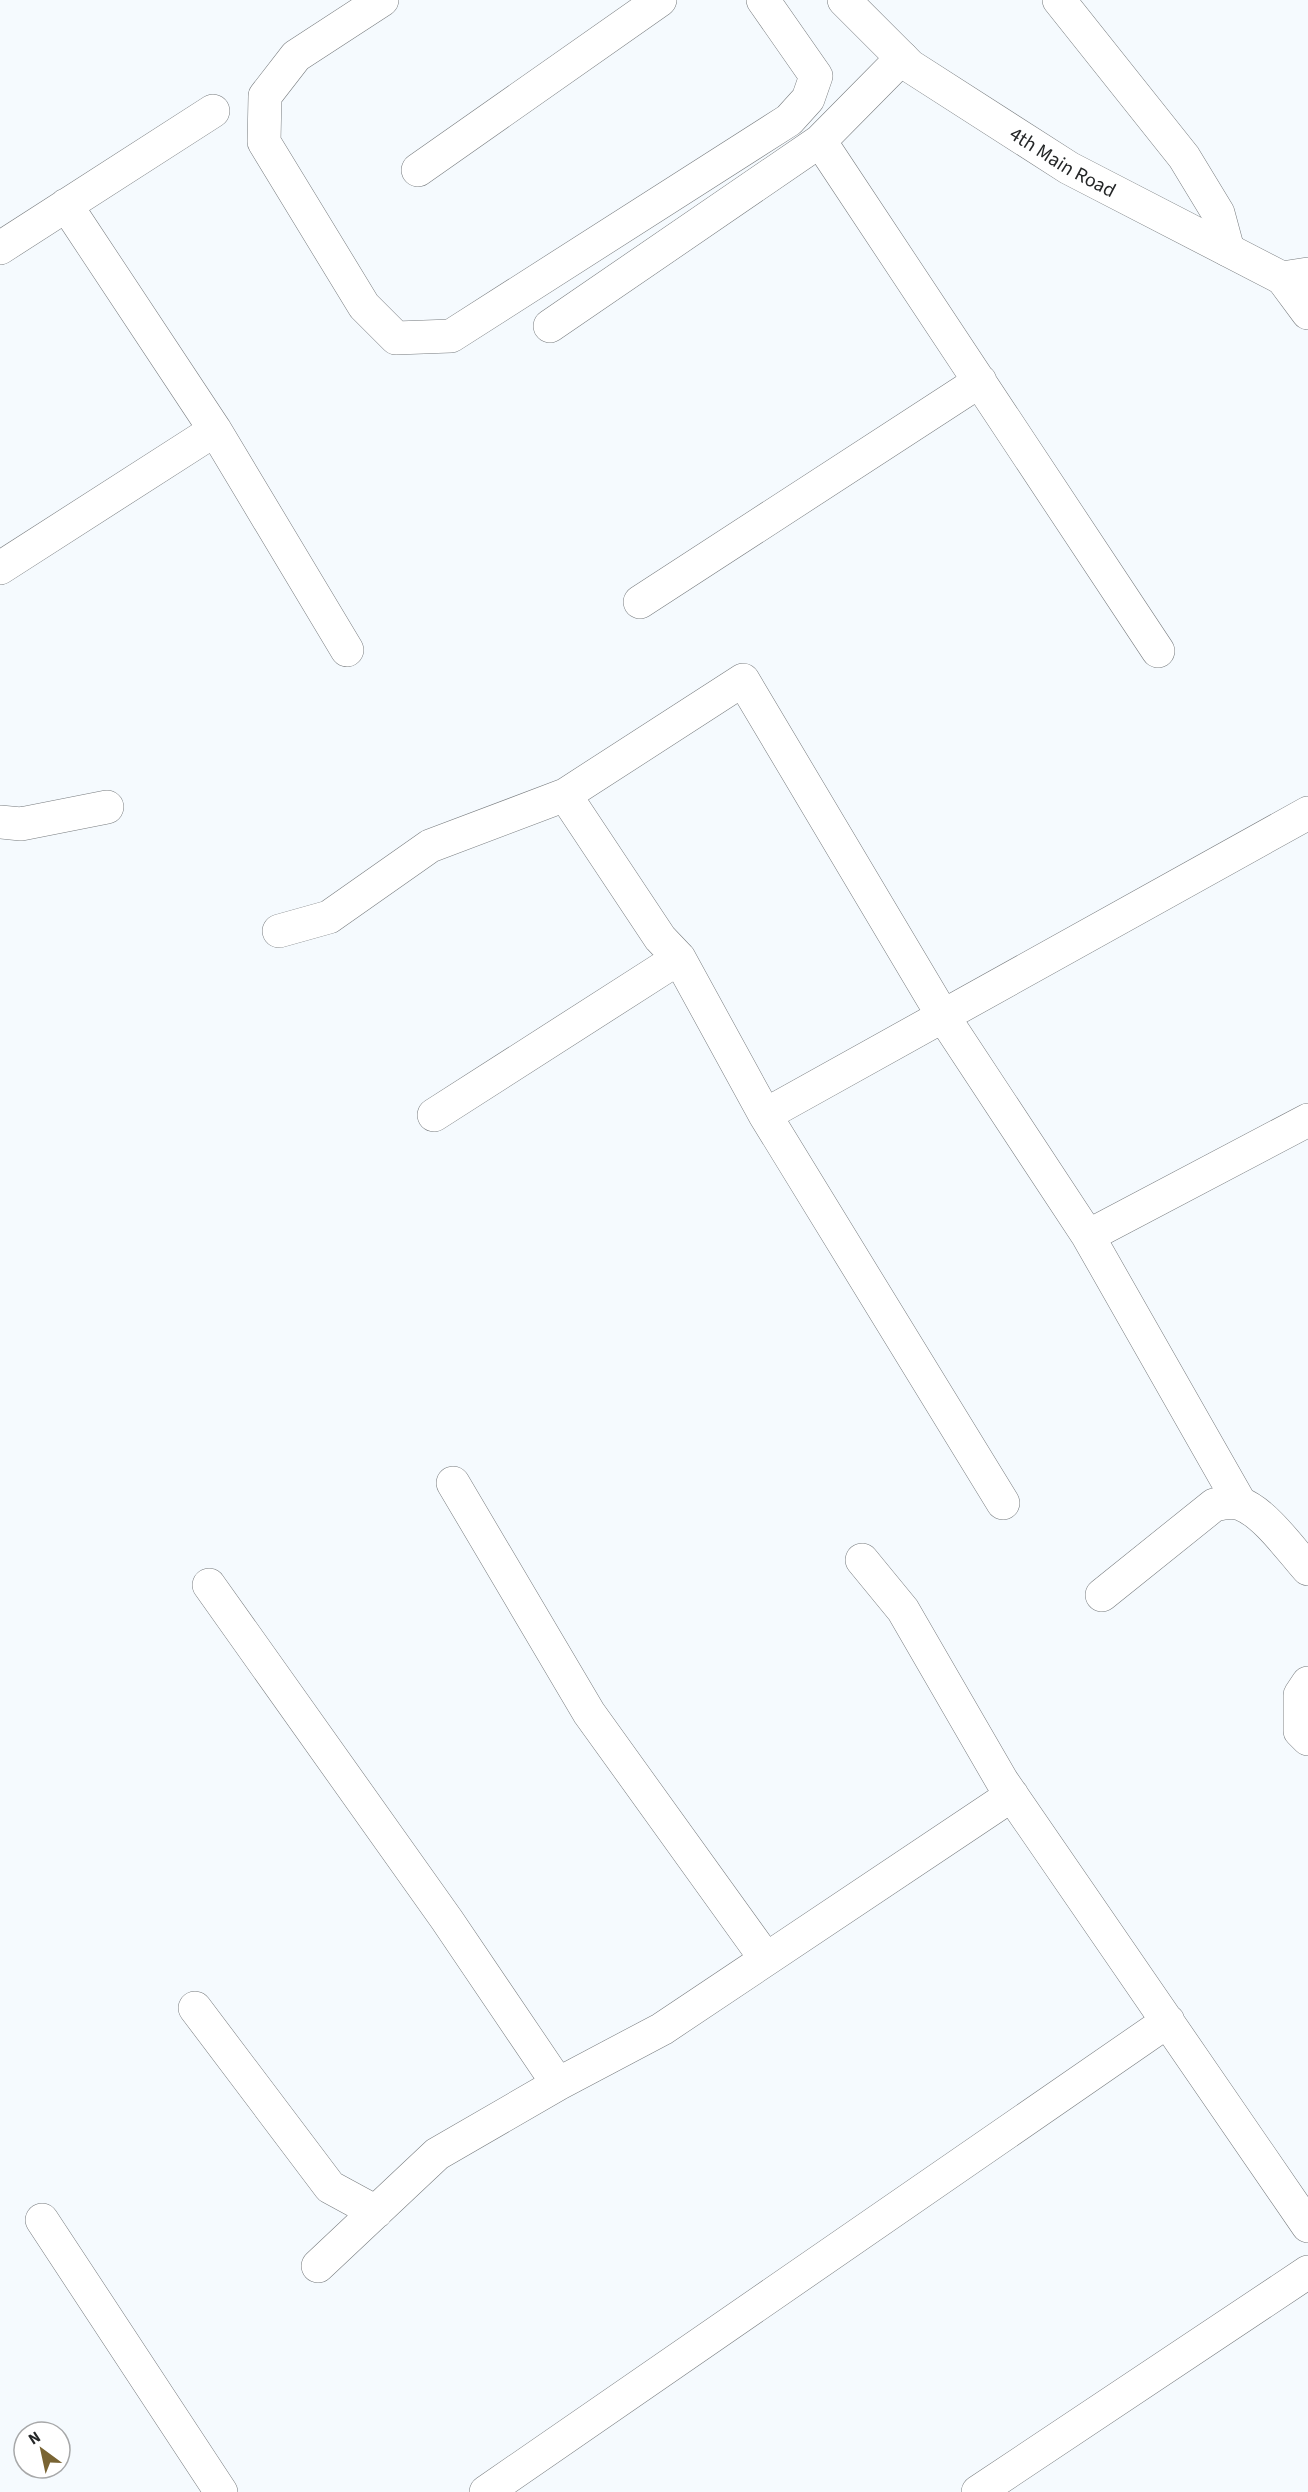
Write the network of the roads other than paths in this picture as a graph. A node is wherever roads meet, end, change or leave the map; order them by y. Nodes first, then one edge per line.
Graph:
1 (382, 0) edge
2 (660, 0) edge
3 (764, 0) edge
4 (844, 0) edge
5 (1059, 0) edge
6 (902, 58) junction
7 (213, 111) dead end
8 (820, 141) junction
9 (418, 170) dead end
10 (66, 205) junction
11 (0, 248) edge
12 (1228, 250) junction
13 (1295, 276) edge
14 (1308, 313) edge
15 (550, 326) dead end
16 (980, 381) junction
17 (216, 430) junction
18 (0, 568) edge
19 (640, 602) dead end
20 (347, 650) dead end
21 (1158, 651) dead end
22 (565, 795) junction
23 (107, 807) dead end
24 (1308, 813) edge
25 (0, 822) edge
26 (279, 931) dead end
27 (679, 958) junction
28 (943, 1016) junction
29 (435, 1114) dead end
30 (765, 1115) junction
31 (1308, 1120) edge
32 (1088, 1236) junction
33 (453, 1482) dead end
34 (1003, 1503) dead end
35 (1240, 1503) junction
36 (862, 1560) dead end
37 (1308, 1569) edge
38 (208, 1585) dead end
39 (1102, 1595) dead end
40 (1308, 1683) edge
41 (1308, 1739) edge
42 (1012, 1795) junction
43 (766, 1959) junction
44 (195, 2008) dead end
45 (1168, 2021) junction
46 (558, 2084) junction
47 (376, 2212) junction
48 (42, 2220) dead end
49 (1308, 2226) edge
50 (318, 2266) dead end
51 (1308, 2272) edge
52 (221, 2492) edge
53 (486, 2492) edge
54 (978, 2492) edge

1 - 3 street
2 - 9 street
4 - 6 street, 4th Main Road
5 - 12 street
6 - 8 street
6 - 12 street, 4th Main Road
7 - 10 street
8 - 15 street
8 - 16 street
10 - 11 street
10 - 17 street
12 - 13 street, 4th Main Road
13 - 14 street
16 - 19 street
16 - 21 street
17 - 18 street
17 - 20 street
22 - 26 street
22 - 27 street
22 - 28 street
23 - 25 street
24 - 28 street
27 - 29 street
27 - 30 street
28 - 30 street
28 - 32 street
30 - 34 street
31 - 32 street
32 - 35 street
33 - 43 street
35 - 37 street
35 - 39 street
36 - 42 street
38 - 46 street
40 - 41 street
42 - 43 street
42 - 45 street
43 - 46 street
44 - 47 street
45 - 49 street
45 - 53 street
46 - 47 street
47 - 50 street
48 - 52 street
51 - 54 street

